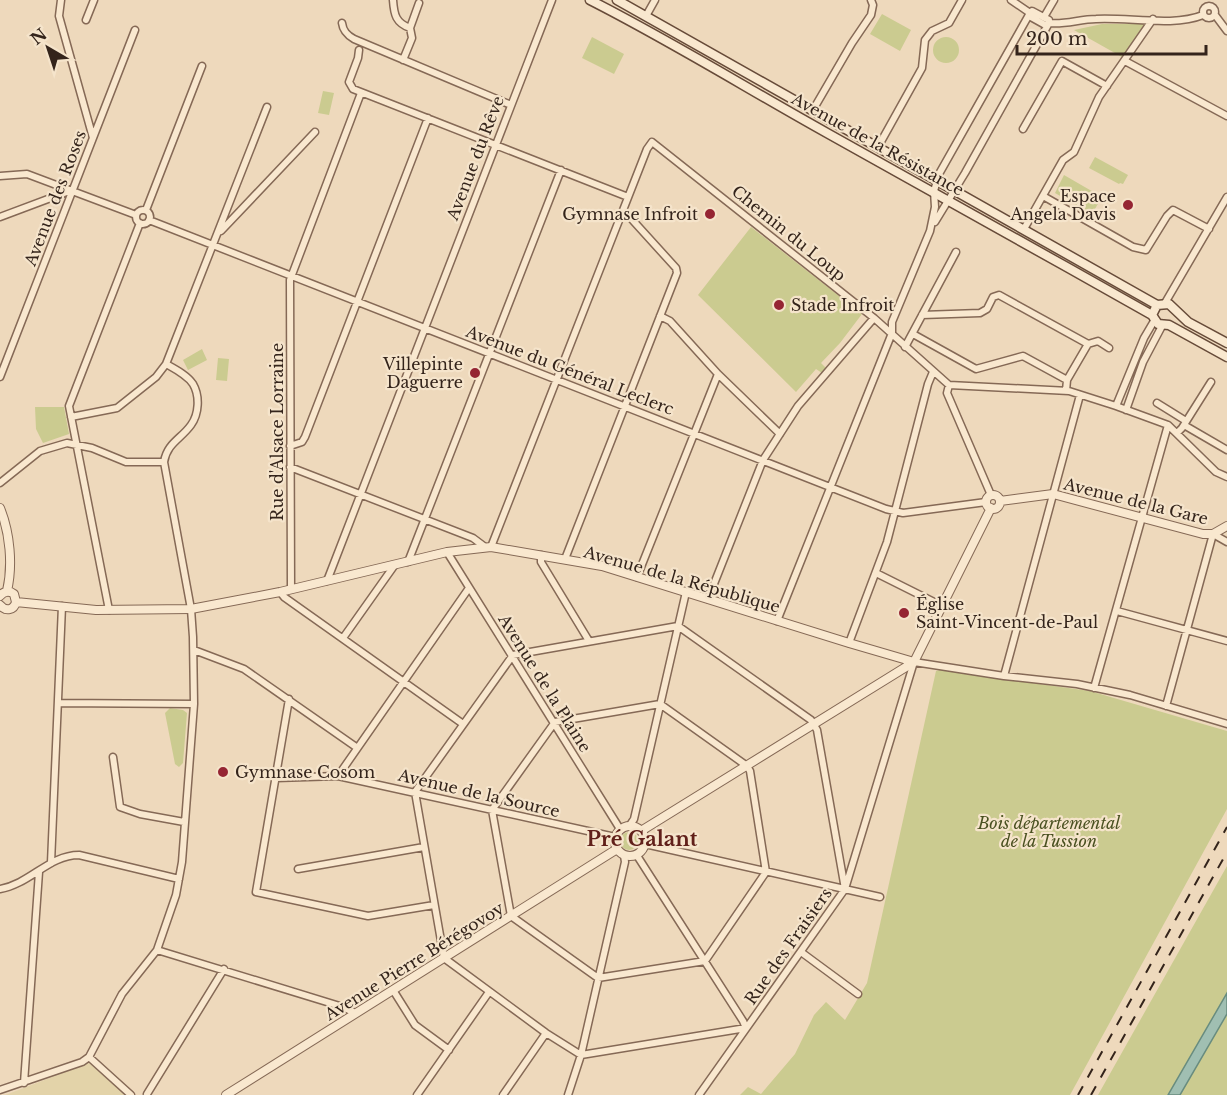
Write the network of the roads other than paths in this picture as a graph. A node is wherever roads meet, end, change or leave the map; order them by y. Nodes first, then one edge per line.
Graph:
1 (61, 0) edge
2 (94, 0) edge
3 (393, 0) edge
4 (552, 0) edge
5 (590, 0) edge
6 (616, 0) edge
7 (655, 0) edge
8 (872, 0) edge
9 (962, 0) edge
10 (1011, 0) edge
11 (1054, 0) edge
12 (1203, 0) edge
13 (419, 3) dead end
14 (1207, 7) edge
15 (1030, 14) junction
16 (1215, 15) junction
17 (646, 16) junction
18 (1044, 17) junction
19 (1153, 19) junction
20 (86, 20) dead end
21 (342, 23) dead end
22 (1048, 24) junction
23 (410, 28) junction
24 (135, 30) dead end
25 (1227, 31) edge
26 (359, 50) dead end
27 (403, 60) junction
28 (1125, 61) junction
29 (202, 66) dead end
30 (1107, 86) junction
31 (362, 93) junction
32 (511, 105) junction
33 (267, 107) dead end
34 (813, 110) junction
35 (1227, 116) edge
36 (428, 118) junction
37 (1023, 129) dead end
38 (315, 132) dead end
39 (93, 138) junction
40 (495, 144) junction
41 (879, 147) junction
42 (561, 170) junction
43 (0, 176) edge
44 (937, 180) junction
45 (72, 190) junction
46 (955, 190) junction
47 (934, 191) junction
48 (1043, 196) junction
49 (628, 197) junction
50 (1226, 199) edge
51 (948, 200) junction
52 (146, 210) junction
53 (623, 211) junction
54 (136, 215) junction
55 (0, 217) edge
56 (149, 220) junction
57 (140, 223) junction
58 (1024, 229) junction
59 (1209, 229) junction
60 (930, 231) junction
61 (218, 233) junction
62 (212, 245) junction
63 (956, 252) dead end
64 (291, 276) junction
65 (357, 302) junction
66 (1161, 304) junction
67 (1176, 312) junction
68 (922, 315) junction
69 (660, 316) junction
70 (874, 318) junction
71 (1159, 322) junction
72 (424, 327) junction
73 (892, 333) junction
74 (914, 333) junction
75 (1227, 343) edge
76 (1088, 344) junction
77 (905, 347) junction
78 (1109, 348) dead end
79 (490, 354) junction
80 (1227, 357) edge
81 (166, 364) junction
82 (933, 372) junction
83 (718, 374) junction
84 (0, 377) edge
85 (556, 380) junction
86 (1067, 380) junction
87 (1211, 382) dead end
88 (949, 384) junction
89 (1066, 391) junction
90 (1080, 395) junction
91 (1157, 403) dead end
92 (625, 406) junction
93 (1116, 406) junction
94 (1126, 410) junction
95 (71, 417) junction
96 (1185, 423) junction
97 (1168, 425) junction
98 (693, 433) junction
99 (1177, 433) junction
100 (780, 434) junction
101 (78, 445) junction
102 (290, 446) junction
103 (1227, 450) edge
104 (763, 460) junction
105 (164, 462) junction
106 (290, 467) junction
107 (1227, 477) edge
108 (0, 483) edge
109 (830, 487) junction
110 (359, 494) junction
111 (1053, 494) junction
112 (1000, 501) junction
113 (989, 502) junction
114 (0, 508) edge
115 (896, 512) junction
116 (1141, 517) junction
117 (424, 519) junction
118 (2, 520) edge
119 (1227, 526) edge
120 (1213, 534) junction
121 (1227, 542) edge
122 (488, 547) junction
123 (447, 552) junction
124 (541, 555) junction
125 (565, 559) junction
126 (408, 562) junction
127 (394, 566) junction
128 (876, 573) junction
129 (637, 577) junction
130 (327, 581) junction
131 (470, 588) junction
132 (291, 589) junction
133 (280, 592) junction
134 (686, 592) junction
135 (4, 594) edge
136 (708, 599) junction
137 (16, 602) junction
138 (0, 605) edge
139 (62, 606) junction
140 (942, 606) junction
141 (191, 609) junction
142 (109, 610) junction
143 (1117, 611) junction
144 (777, 621) junction
145 (678, 626) junction
146 (1187, 630) junction
147 (343, 638) junction
148 (589, 641) junction
149 (1227, 641) edge
150 (849, 643) junction
151 (194, 650) junction
152 (513, 655) junction
153 (894, 657) junction
154 (914, 662) junction
155 (893, 674) junction
156 (1005, 676) junction
157 (403, 681) junction
158 (1094, 688) junction
159 (289, 699) junction
160 (58, 703) junction
161 (194, 704) junction
162 (660, 704) junction
163 (1166, 706) junction
164 (555, 722) junction
165 (463, 724) junction
166 (814, 724) junction
167 (1227, 724) edge
168 (357, 747) junction
169 (113, 757) dead end
170 (747, 766) junction
171 (338, 776) junction
172 (276, 778) junction
173 (415, 792) junction
174 (492, 810) junction
175 (184, 822) junction
176 (630, 825) junction
177 (620, 829) junction
178 (641, 831) junction
179 (615, 837) junction
180 (645, 844) junction
181 (424, 847) junction
182 (617, 849) junction
183 (636, 854) junction
184 (624, 855) junction
185 (51, 863) junction
186 (298, 869) dead end
187 (39, 872) junction
188 (766, 872) junction
189 (179, 879) junction
190 (0, 889) edge
191 (845, 889) junction
192 (880, 897) dead end
193 (434, 905) junction
194 (511, 916) junction
195 (157, 950) junction
196 (801, 952) junction
197 (444, 958) junction
198 (705, 960) junction
199 (224, 969) junction
200 (598, 978) junction
201 (393, 990) junction
202 (489, 992) junction
203 (858, 994) dead end
204 (355, 1013) junction
205 (746, 1028) junction
206 (546, 1033) junction
207 (449, 1050) junction
208 (581, 1055) junction
209 (89, 1057) junction
210 (24, 1083) junction
211 (0, 1090) edge
212 (147, 1094) edge
213 (131, 1095) edge
214 (226, 1095) edge
215 (417, 1095) edge
216 (503, 1095) edge
217 (568, 1095) edge
218 (699, 1095) edge

1 - 39 street
2 - 20 street
3 - 23 street
4 - 32 street, Avenue du Rêve
5 - 47 main road, Avenue de la Résistance
6 - 17 main road, Avenue de la Résistance
7 - 17 street
8 - 34 street
9 - 41 street
10 - 15 street
11 - 18 street
12 - 14 street
13 - 23 street
14 - 16 street
14 - 16 street
14 - 19 street
15 - 18 street
15 - 22 street
15 - 44 street
16 - 25 street
17 - 34 main road, Avenue de la Résistance
18 - 22 street
19 - 22 street
19 - 28 street
21 - 27 street
22 - 46 street
23 - 27 street
24 - 39 street, Avenue des Roses
26 - 31 street
27 - 32 street
28 - 30 street
28 - 35 street
29 - 52 street
30 - 37 street
30 - 48 street
31 - 36 street
31 - 64 street
32 - 40 street, Avenue du Rêve
33 - 61 street
34 - 41 main road, Avenue de la Résistance
36 - 40 street
36 - 65 street
38 - 61 street
39 - 45 street, Avenue des Roses
40 - 42 street
40 - 72 street, Avenue du Rêve
41 - 44 main road, Avenue de la Résistance
42 - 49 street
42 - 79 street
43 - 45 street
44 - 46 main road, Avenue de la Résistance
44 - 47 street
45 - 54 street
45 - 55 street
45 - 84 street, Avenue des Roses
46 - 51 street
46 - 58 main road, Avenue de la Résistance
47 - 51 main road, Avenue de la Résistance
47 - 60 street
48 - 58 street
48 - 59 street
49 - 53 street
49 - 70 street, Chemin du Loup
50 - 59 street
51 - 60 street
51 - 71 main road, Avenue de la Résistance
52 - 54 street
52 - 56 street
53 - 69 street
53 - 85 street
54 - 57 street
56 - 57 street
56 - 62 street, Avenue du Général Leclerc
57 - 95 street
58 - 66 main road, Avenue de la Résistance
59 - 66 street
60 - 73 street
61 - 62 street
62 - 64 street, Avenue du Général Leclerc
62 - 81 street
63 - 68 street
64 - 65 street, Avenue du Général Leclerc
64 - 102 street, Rue d'Alsace Lorraine
65 - 72 street, Avenue du Général Leclerc
65 - 102 street
66 - 67 main road, Avenue de la Résistance
66 - 71 main road
67 - 71 main road
67 - 75 main road, Avenue de la Résistance
68 - 74 street
68 - 76 street
69 - 83 street
69 - 92 street
70 - 73 street, Chemin du Loup
70 - 100 street
71 - 80 main road, Avenue de la Résistance
71 - 93 street
71 - 94 street
72 - 79 street, Avenue du Général Leclerc
72 - 110 street, Avenue du Rêve
73 - 77 street, Chemin du Loup
73 - 109 street
74 - 77 street
74 - 86 street
76 - 78 street
76 - 86 street
77 - 82 street, Chemin du Loup
79 - 85 street, Avenue du Général Leclerc
79 - 117 street
81 - 95 street
81 - 105 street
82 - 88 street, Chemin du Loup
82 - 115 street
83 - 98 street
83 - 100 street
85 - 92 street, Avenue du Général Leclerc
85 - 122 street
86 - 89 street
87 - 96 street
88 - 89 street
88 - 113 street
89 - 90 street
90 - 93 street
90 - 111 street
91 - 96 street
92 - 98 street, Avenue du Général Leclerc
92 - 125 street
93 - 94 street
94 - 97 street
95 - 101 street
96 - 99 street
96 - 103 street
97 - 99 street
97 - 116 street
98 - 104 street, Avenue du Général Leclerc
98 - 129 street
99 - 107 street
100 - 104 street
101 - 105 street
101 - 108 street
101 - 142 street
102 - 106 street, Rue d'Alsace Lorraine
104 - 109 street, Avenue du Général Leclerc
104 - 136 street
105 - 141 street
106 - 110 street
106 - 132 street, Rue d'Alsace Lorraine
109 - 115 street, Avenue du Général Leclerc
109 - 144 street
110 - 117 street
110 - 130 street, Avenue du Rêve
111 - 112 street, Avenue de la Gare
111 - 116 street, Avenue de la Gare
111 - 156 street
112 - 113 street
112 - 113 street
113 - 115 street, Avenue du Général Leclerc
113 - 140 street
114 - 118 street
115 - 128 street
116 - 120 street, Avenue de la Gare
116 - 143 street
117 - 122 street
117 - 126 street
118 - 135 street
119 - 120 street, Avenue de la Gare
120 - 121 street
120 - 146 street
122 - 123 street, Avenue de la République
122 - 124 street, Avenue de la République
123 - 126 street, Avenue de la République
123 - 131 street, Avenue de la Plaine
124 - 125 street, Avenue de la République
124 - 148 street
125 - 129 street, Avenue de la République
126 - 127 street, Avenue de la République
127 - 130 street, Avenue de la République
127 - 147 street
128 - 140 street
128 - 150 street
129 - 134 street, Avenue de la République
130 - 132 street, Avenue de la République
131 - 152 street, Avenue de la Plaine
131 - 157 street
132 - 133 street, Avenue de la République
133 - 141 street, Avenue de la République
133 - 147 street
134 - 136 street, Avenue de la République
134 - 145 street
135 - 137 street
136 - 144 street, Avenue de la République
137 - 138 street, Avenue de la République
137 - 139 street, Avenue de la République
139 - 142 street, Avenue de la République
139 - 160 street
140 - 154 street
141 - 142 street, Avenue de la République
141 - 151 street
143 - 146 street
143 - 158 street
144 - 150 street, Avenue de la République
145 - 148 street
145 - 162 street
145 - 166 street
146 - 149 street
146 - 163 street
147 - 157 street
148 - 152 street
150 - 153 street, Avenue de la République
151 - 159 street
151 - 161 street
152 - 164 street, Avenue de la Plaine
152 - 165 street
153 - 154 street, Avenue de la République
153 - 155 street
154 - 155 street
154 - 156 street
154 - 191 street, Rue des Fraisiers
155 - 166 street
156 - 158 street
157 - 165 street
157 - 168 street
158 - 163 street
159 - 168 street
159 - 172 street
160 - 161 street
160 - 185 street
161 - 175 street
162 - 164 street
162 - 170 street
162 - 176 street
163 - 167 street
164 - 174 street
164 - 177 street, Avenue de la Plaine
165 - 173 street
166 - 170 street
166 - 191 street
168 - 171 street
169 - 175 street
170 - 178 street
170 - 188 street
171 - 172 street, Avenue de la Source
171 - 173 street, Avenue de la Source
172 - 193 street
173 - 174 street, Avenue de la Source
173 - 181 street
174 - 179 street, Avenue de la Source
174 - 194 street
175 - 189 street
176 - 177 street
176 - 178 street
177 - 179 street
178 - 180 street
179 - 182 street
180 - 183 street
180 - 188 street
181 - 186 street
181 - 193 street
182 - 184 street
182 - 194 street, Avenue Pierre Bérégovoy
183 - 184 street
183 - 198 street
184 - 200 street
185 - 187 street
185 - 189 street
187 - 190 street
187 - 210 street
188 - 191 street
188 - 198 street
189 - 195 street
191 - 192 street
191 - 196 street, Rue des Fraisiers
193 - 197 street
194 - 197 street, Avenue Pierre Bérégovoy
194 - 200 street
195 - 199 street
195 - 209 street
196 - 203 street
196 - 205 street, Rue des Fraisiers
197 - 201 street, Avenue Pierre Bérégovoy
197 - 202 street
198 - 200 street
198 - 205 street
199 - 204 street
199 - 212 street
200 - 208 street
201 - 204 street, Avenue Pierre Bérégovoy
201 - 207 street
202 - 206 street
202 - 207 street
204 - 214 street, Avenue Pierre Bérégovoy
205 - 208 street
205 - 218 street, Rue des Fraisiers
206 - 208 street
206 - 216 street
207 - 215 street
208 - 217 street
209 - 210 street
209 - 213 street
210 - 211 street

